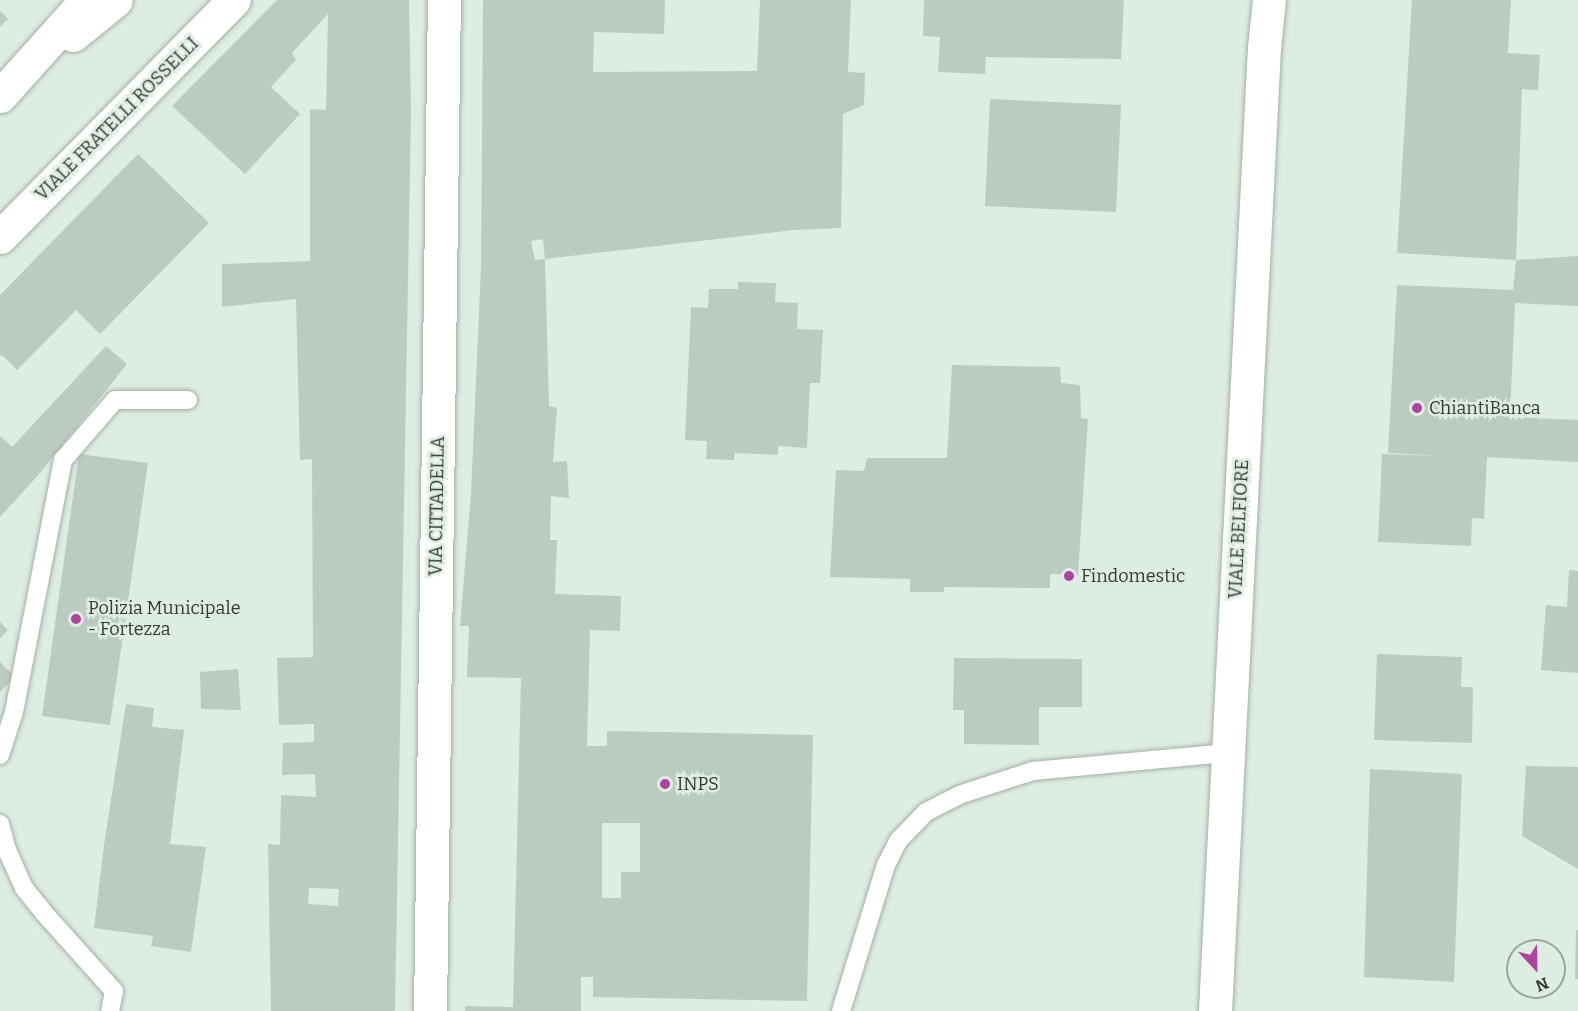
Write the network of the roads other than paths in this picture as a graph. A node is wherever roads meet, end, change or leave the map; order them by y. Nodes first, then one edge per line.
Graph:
1 (86, 0) edge
2 (116, 0) edge
3 (234, 0) edge
4 (444, 0) edge
5 (1261, 0) edge
6 (1269, 0) edge
7 (1264, 48) junction
8 (8, 89) edge
9 (0, 237) edge
10 (188, 400) dead end
11 (1228, 753) junction
12 (0, 755) edge
13 (0, 824) edge
14 (110, 1011) edge
15 (430, 1011) edge
16 (841, 1011) edge
17 (1215, 1011) edge

1 - 8 street
2 - 8 street
3 - 9 street, VIALE FRATELLI ROSSELLI
4 - 15 street, VIA CITTADELLA
5 - 7 street, VIALE BELFIORE
6 - 7 street, VIALE BELFIORE
7 - 11 street, VIALE BELFIORE
10 - 12 lane
11 - 16 lane
11 - 17 street, VIALE BELFIORE
13 - 14 lane

